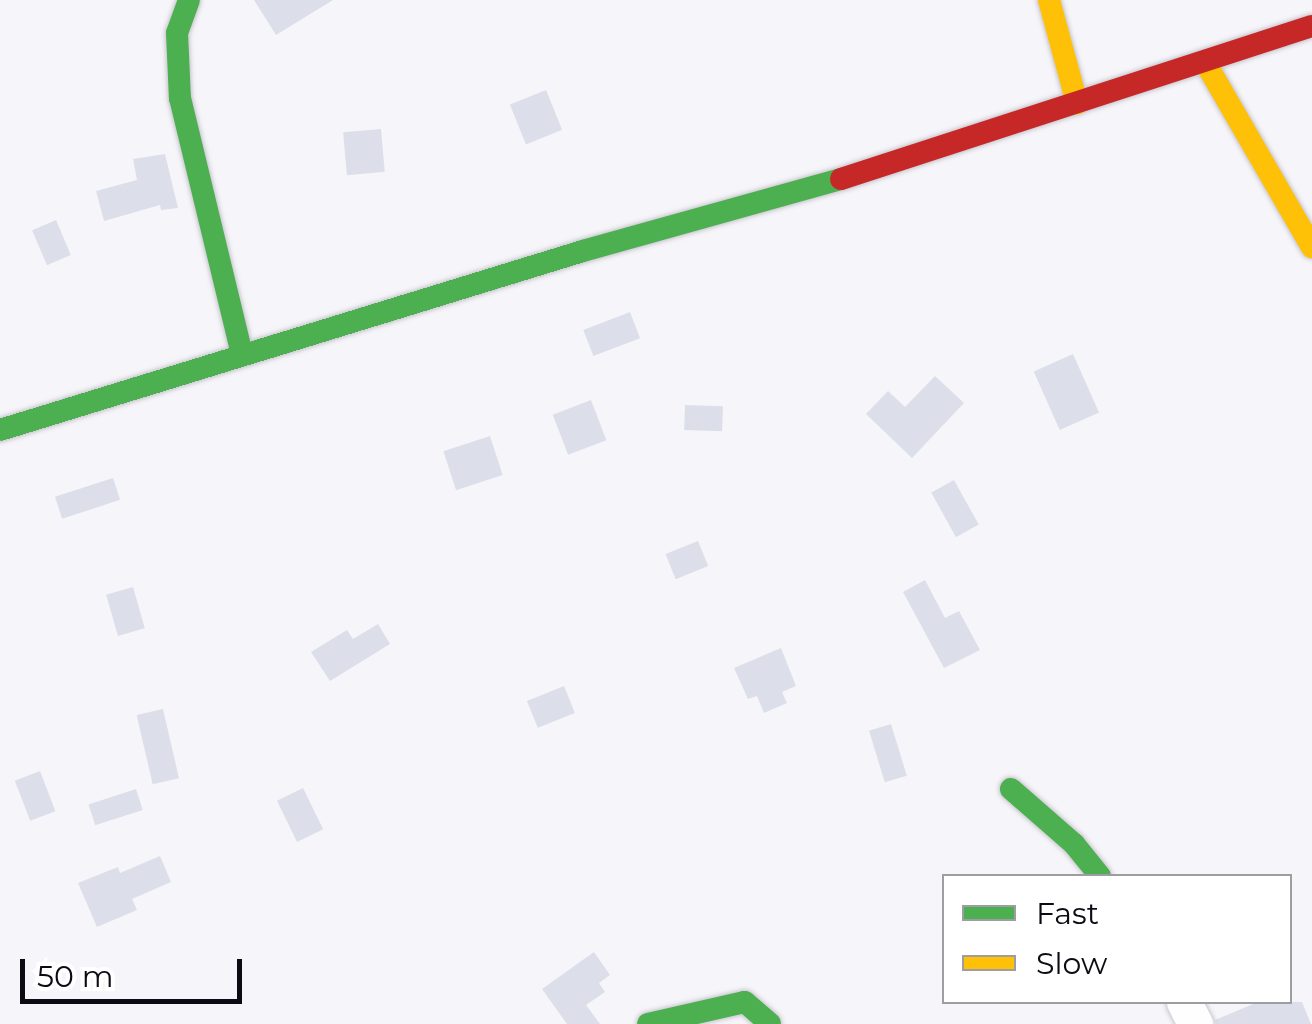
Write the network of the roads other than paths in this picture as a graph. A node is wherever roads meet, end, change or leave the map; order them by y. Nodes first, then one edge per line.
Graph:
1 (190, 0) edge
2 (1049, 0) edge
3 (1312, 26) edge
4 (1206, 62) junction
5 (1076, 103) junction
6 (1312, 247) edge
7 (242, 355) junction
8 (0, 430) edge
9 (1011, 789) dead end
10 (1098, 874) edge
11 (648, 1024) edge
12 (770, 1024) edge

1 - 7 street
2 - 5 street
3 - 4 street
4 - 5 street
4 - 6 street
5 - 7 street
7 - 8 street
9 - 10 street
11 - 12 street

